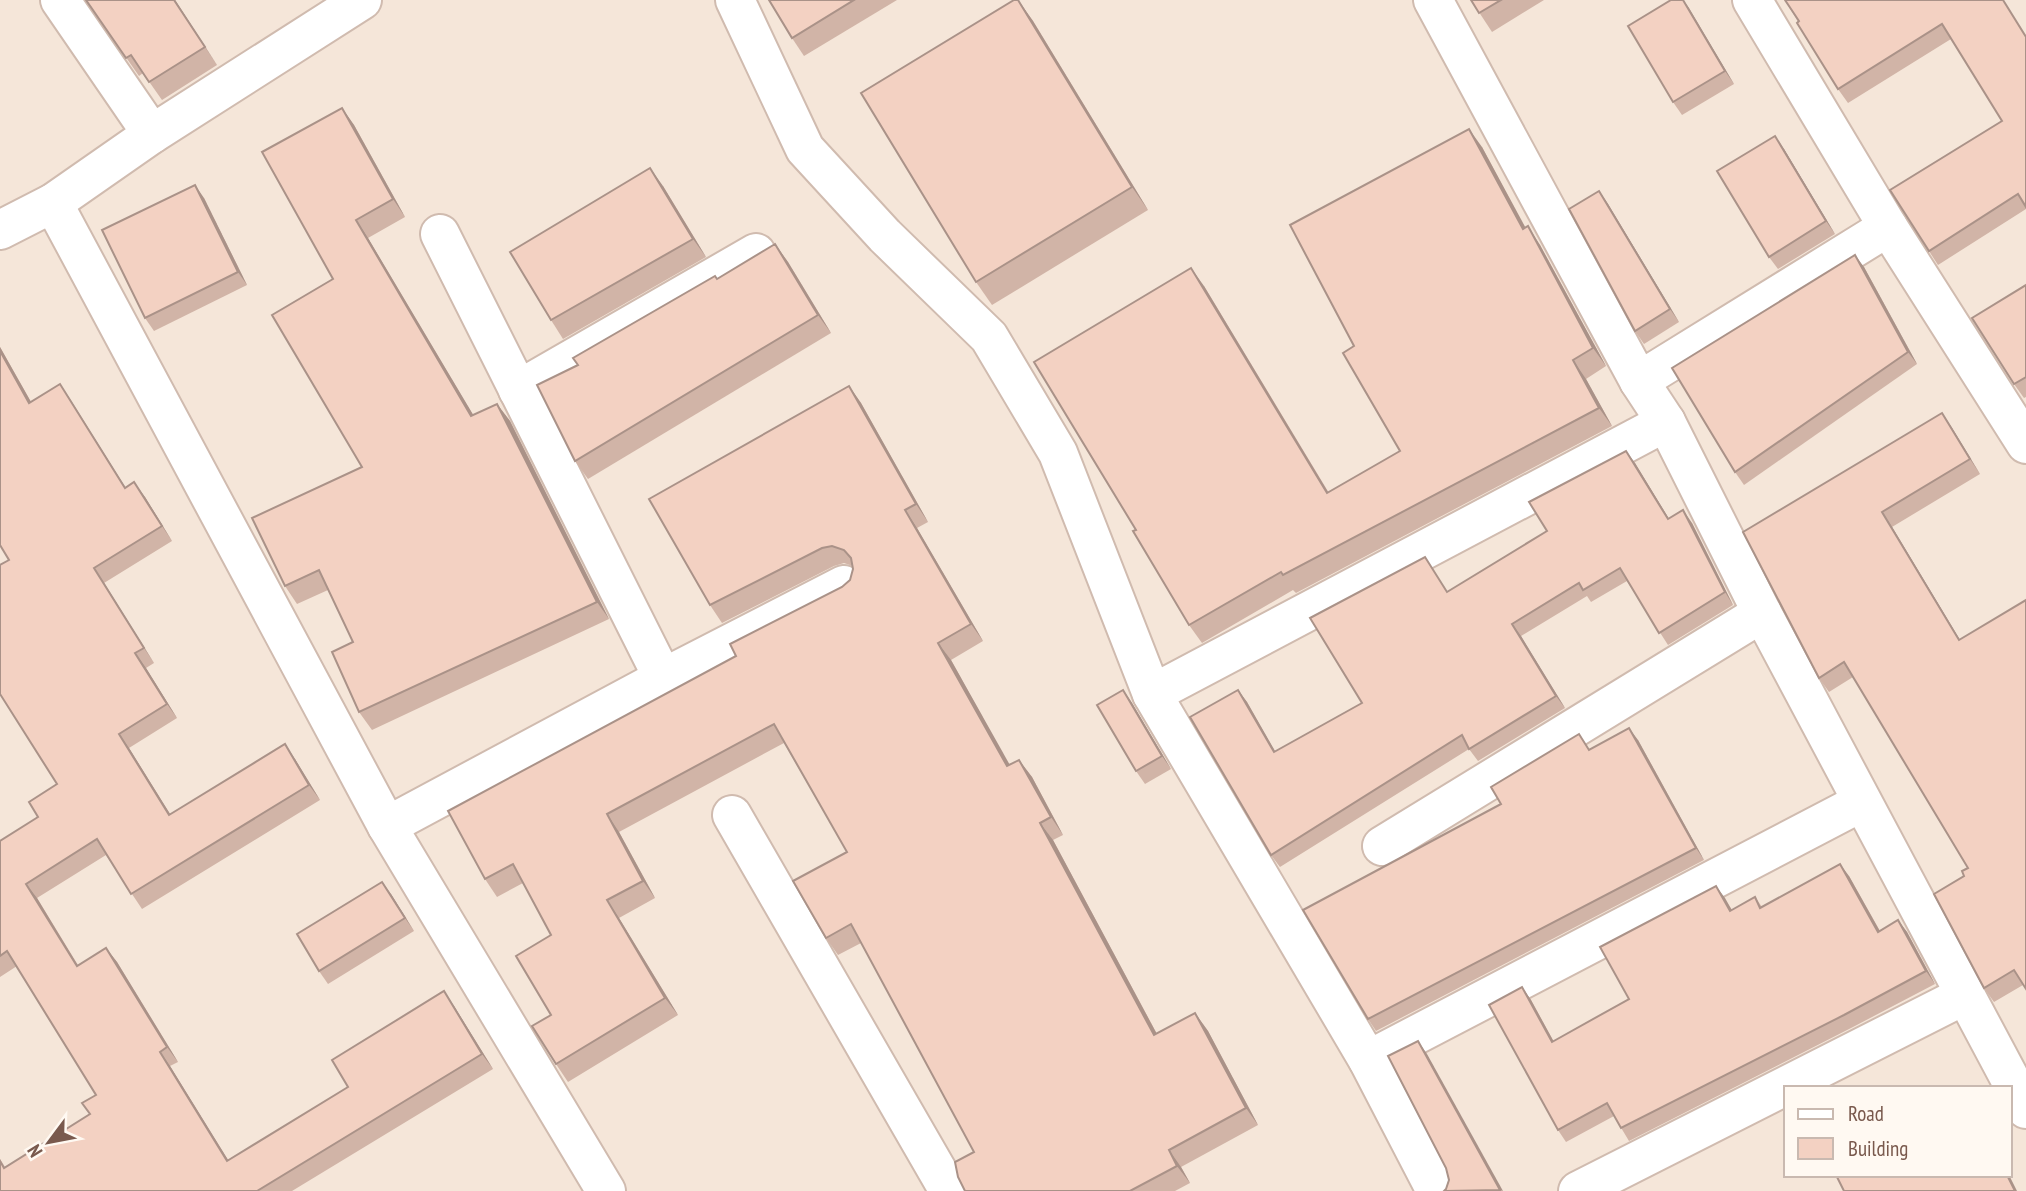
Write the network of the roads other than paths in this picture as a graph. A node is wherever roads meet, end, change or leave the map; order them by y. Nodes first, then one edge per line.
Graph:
1 (60, 0) edge
2 (362, 0) edge
3 (734, 0) edge
4 (1433, 0) edge
5 (1752, 0) edge
6 (152, 134) junction
7 (53, 202) junction
8 (1888, 227) junction
9 (0, 230) edge
10 (440, 234) dead end
11 (755, 253) edge
12 (1639, 381) junction
13 (518, 390) junction
14 (1666, 422) junction
15 (2026, 444) edge
16 (844, 584) edge
17 (1762, 612) junction
18 (663, 678) junction
19 (1152, 694) junction
20 (1863, 802) junction
21 (732, 815) dead end
22 (387, 826) junction
23 (1382, 846) dead end
24 (1965, 995) junction
25 (1368, 1060) junction
26 (1785, 1086) edge
27 (1784, 1087) edge
28 (2026, 1109) edge
29 (606, 1191) edge
30 (949, 1191) edge
31 (1436, 1191) edge
32 (1578, 1191) edge

1 - 6 street
2 - 6 street
3 - 19 street
4 - 12 street
5 - 8 street
6 - 7 street
7 - 9 street
7 - 22 street
8 - 12 street
8 - 15 street
10 - 13 street
11 - 13 street
12 - 14 street
13 - 18 street
14 - 17 street
14 - 19 street
16 - 18 street
17 - 20 street
17 - 23 street
18 - 22 street
19 - 25 street
20 - 24 street
20 - 25 street
21 - 30 street
22 - 29 street
24 - 26 street
24 - 28 street
25 - 31 street
27 - 32 street

